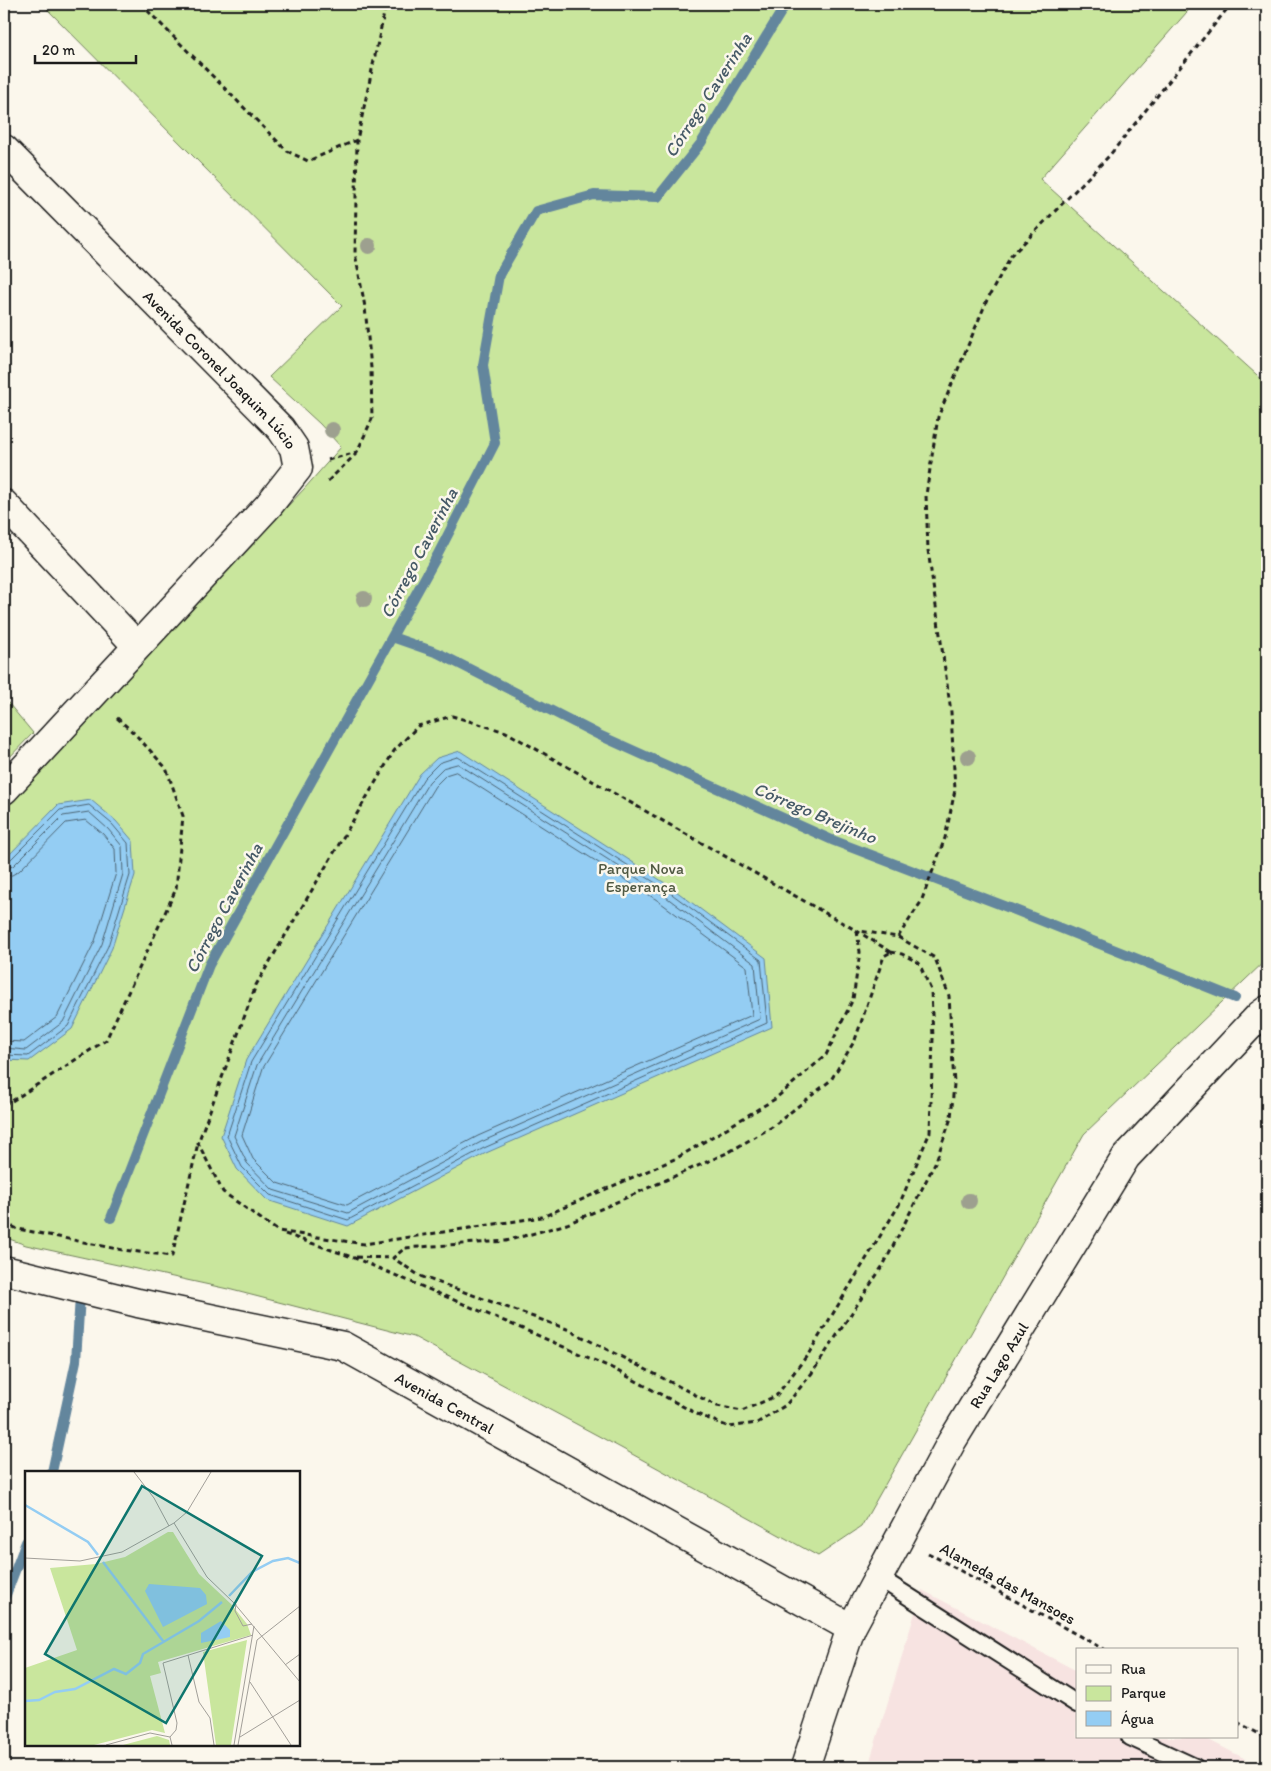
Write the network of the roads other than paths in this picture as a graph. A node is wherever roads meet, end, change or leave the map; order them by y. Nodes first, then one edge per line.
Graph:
1 (4, 149) edge
2 (4, 504) edge
3 (137, 646) junction
4 (4, 790) edge
5 (1267, 1010) edge
6 (6, 1271) edge
7 (878, 1578) junction
8 (850, 1628) junction
9 (1076, 1703) edge
10 (1132, 1738) edge
11 (805, 1767) edge
12 (1195, 1767) edge

1 - 3 street, Avenida Coronel Joaquim Lúcio
2 - 3 street
3 - 4 street, Avenida Coronel Joaquim Lúcio
5 - 7 street, Rua Lago Azul
6 - 8 street, Avenida Central
7 - 8 street, Rua Lago Azul
7 - 9 lane
8 - 11 street, Rua Lago Azul
10 - 12 lane

